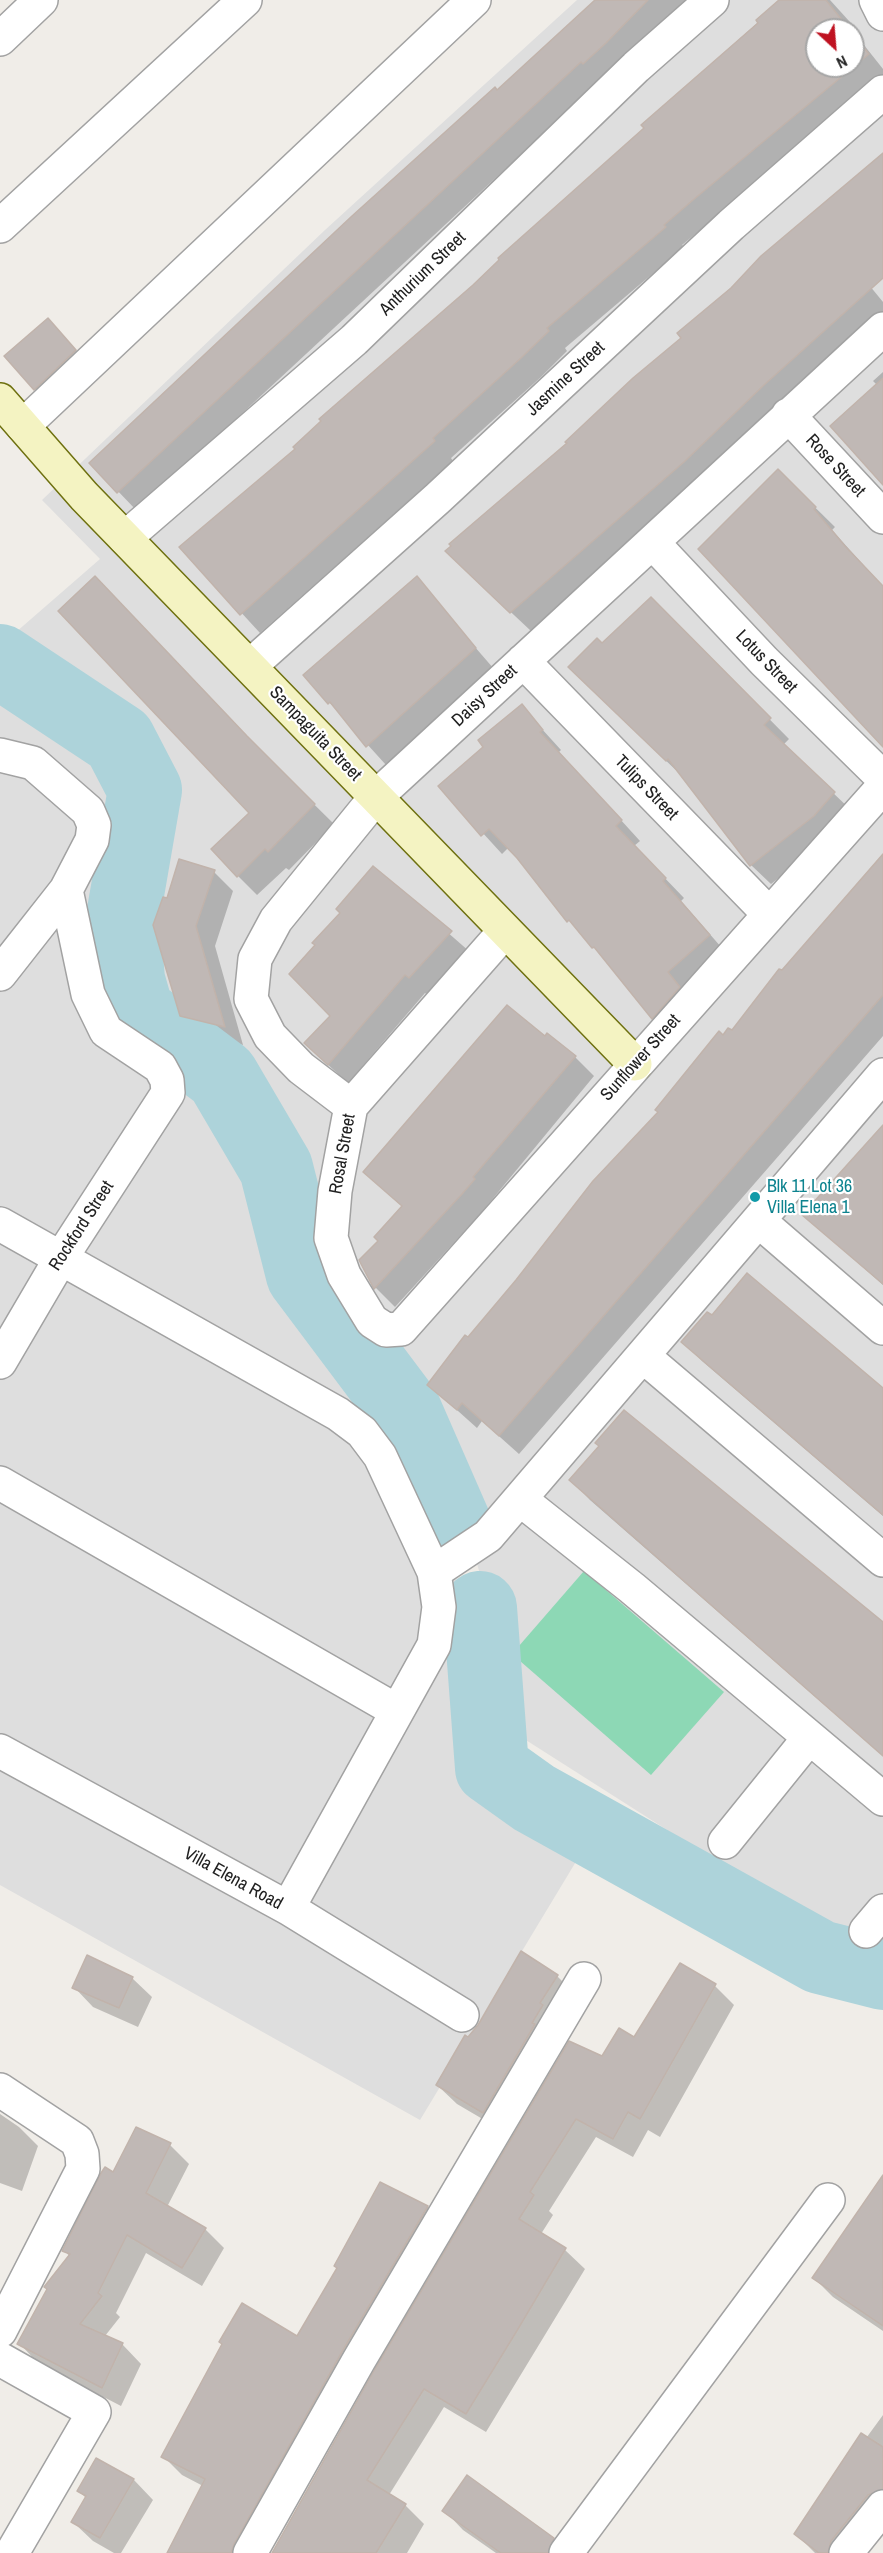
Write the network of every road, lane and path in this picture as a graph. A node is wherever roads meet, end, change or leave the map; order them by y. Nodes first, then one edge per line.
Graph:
1 (41, 0) edge
2 (245, 0) edge
3 (474, 0) edge
4 (712, 0) edge
5 (876, 0) edge
6 (883, 14) edge
7 (0, 39) edge
8 (883, 92) edge
9 (0, 226) edge
10 (883, 329) edge
11 (0, 400) edge
12 (788, 415) junction
13 (23, 426) junction
14 (883, 518) edge
15 (125, 538) junction
16 (653, 543) junction
17 (523, 661) junction
18 (250, 666) junction
19 (0, 756) edge
20 (883, 778) edge
21 (883, 787) edge
22 (376, 797) junction
23 (66, 890) junction
24 (769, 914) junction
25 (505, 931) junction
26 (0, 974) edge
27 (635, 1064) junction
28 (882, 1078) edge
29 (351, 1106) junction
30 (759, 1221) junction
31 (0, 1224) edge
32 (61, 1258) junction
33 (883, 1328) edge
34 (401, 1329) joint
35 (643, 1356) junction
36 (0, 1362) edge
37 (0, 1483) edge
38 (521, 1500) junction
39 (883, 1560) edge
40 (443, 1566) junction
41 (397, 1712) junction
42 (809, 1738) junction
43 (0, 1751) edge
44 (883, 1799) edge
45 (725, 1842) dead end
46 (288, 1908) junction
47 (584, 1979) dead end
48 (462, 2015) dead end
49 (0, 2090) edge
50 (828, 2200) dead end
51 (0, 2331) edge
52 (0, 2359) edge
53 (883, 2508) edge
54 (12, 2553) edge
55 (250, 2553) edge
56 (566, 2553) edge
57 (846, 2553) edge

1 - 7 street
2 - 9 street
3 - 13 street
4 - 15 street, Anthurium Street
5 - 6 street
8 - 18 street, Jasmine Street
10 - 12 street, Daisy Street
11 - 13 street, Sampaguita Street
12 - 14 street, Rose Street
12 - 16 street, Daisy Street
13 - 15 street, Sampaguita Street
15 - 18 street, Sampaguita Street
16 - 17 street, Daisy Street
16 - 20 street, Lotus Street
17 - 22 street, Daisy Street
17 - 24 street, Tulips Street
18 - 22 street, Sampaguita Street
19 - 23 street
21 - 24 street, Sunflower Street
22 - 25 street, Sampaguita Street
22 - 29 street, Daisy Street
23 - 26 street
23 - 32 street, Rockford Street
24 - 27 street, Sunflower Street
25 - 27 street, Sampaguita Street
25 - 29 street, Rosal Street
27 - 34 street, Sunflower Street
28 - 30 street
29 - 34 street, Rosal Street
30 - 33 street
30 - 35 street
31 - 32 street
32 - 36 street, Rockford Street
32 - 40 street
35 - 38 street
35 - 39 street
37 - 41 street
38 - 40 street
38 - 42 street
40 - 41 street
41 - 46 street
42 - 44 street
42 - 45 street
43 - 46 street, Villa Elena Road
46 - 48 street, Villa Elena Road
47 - 55 street
49 - 51 street
50 - 56 street
52 - 54 street
53 - 57 street

